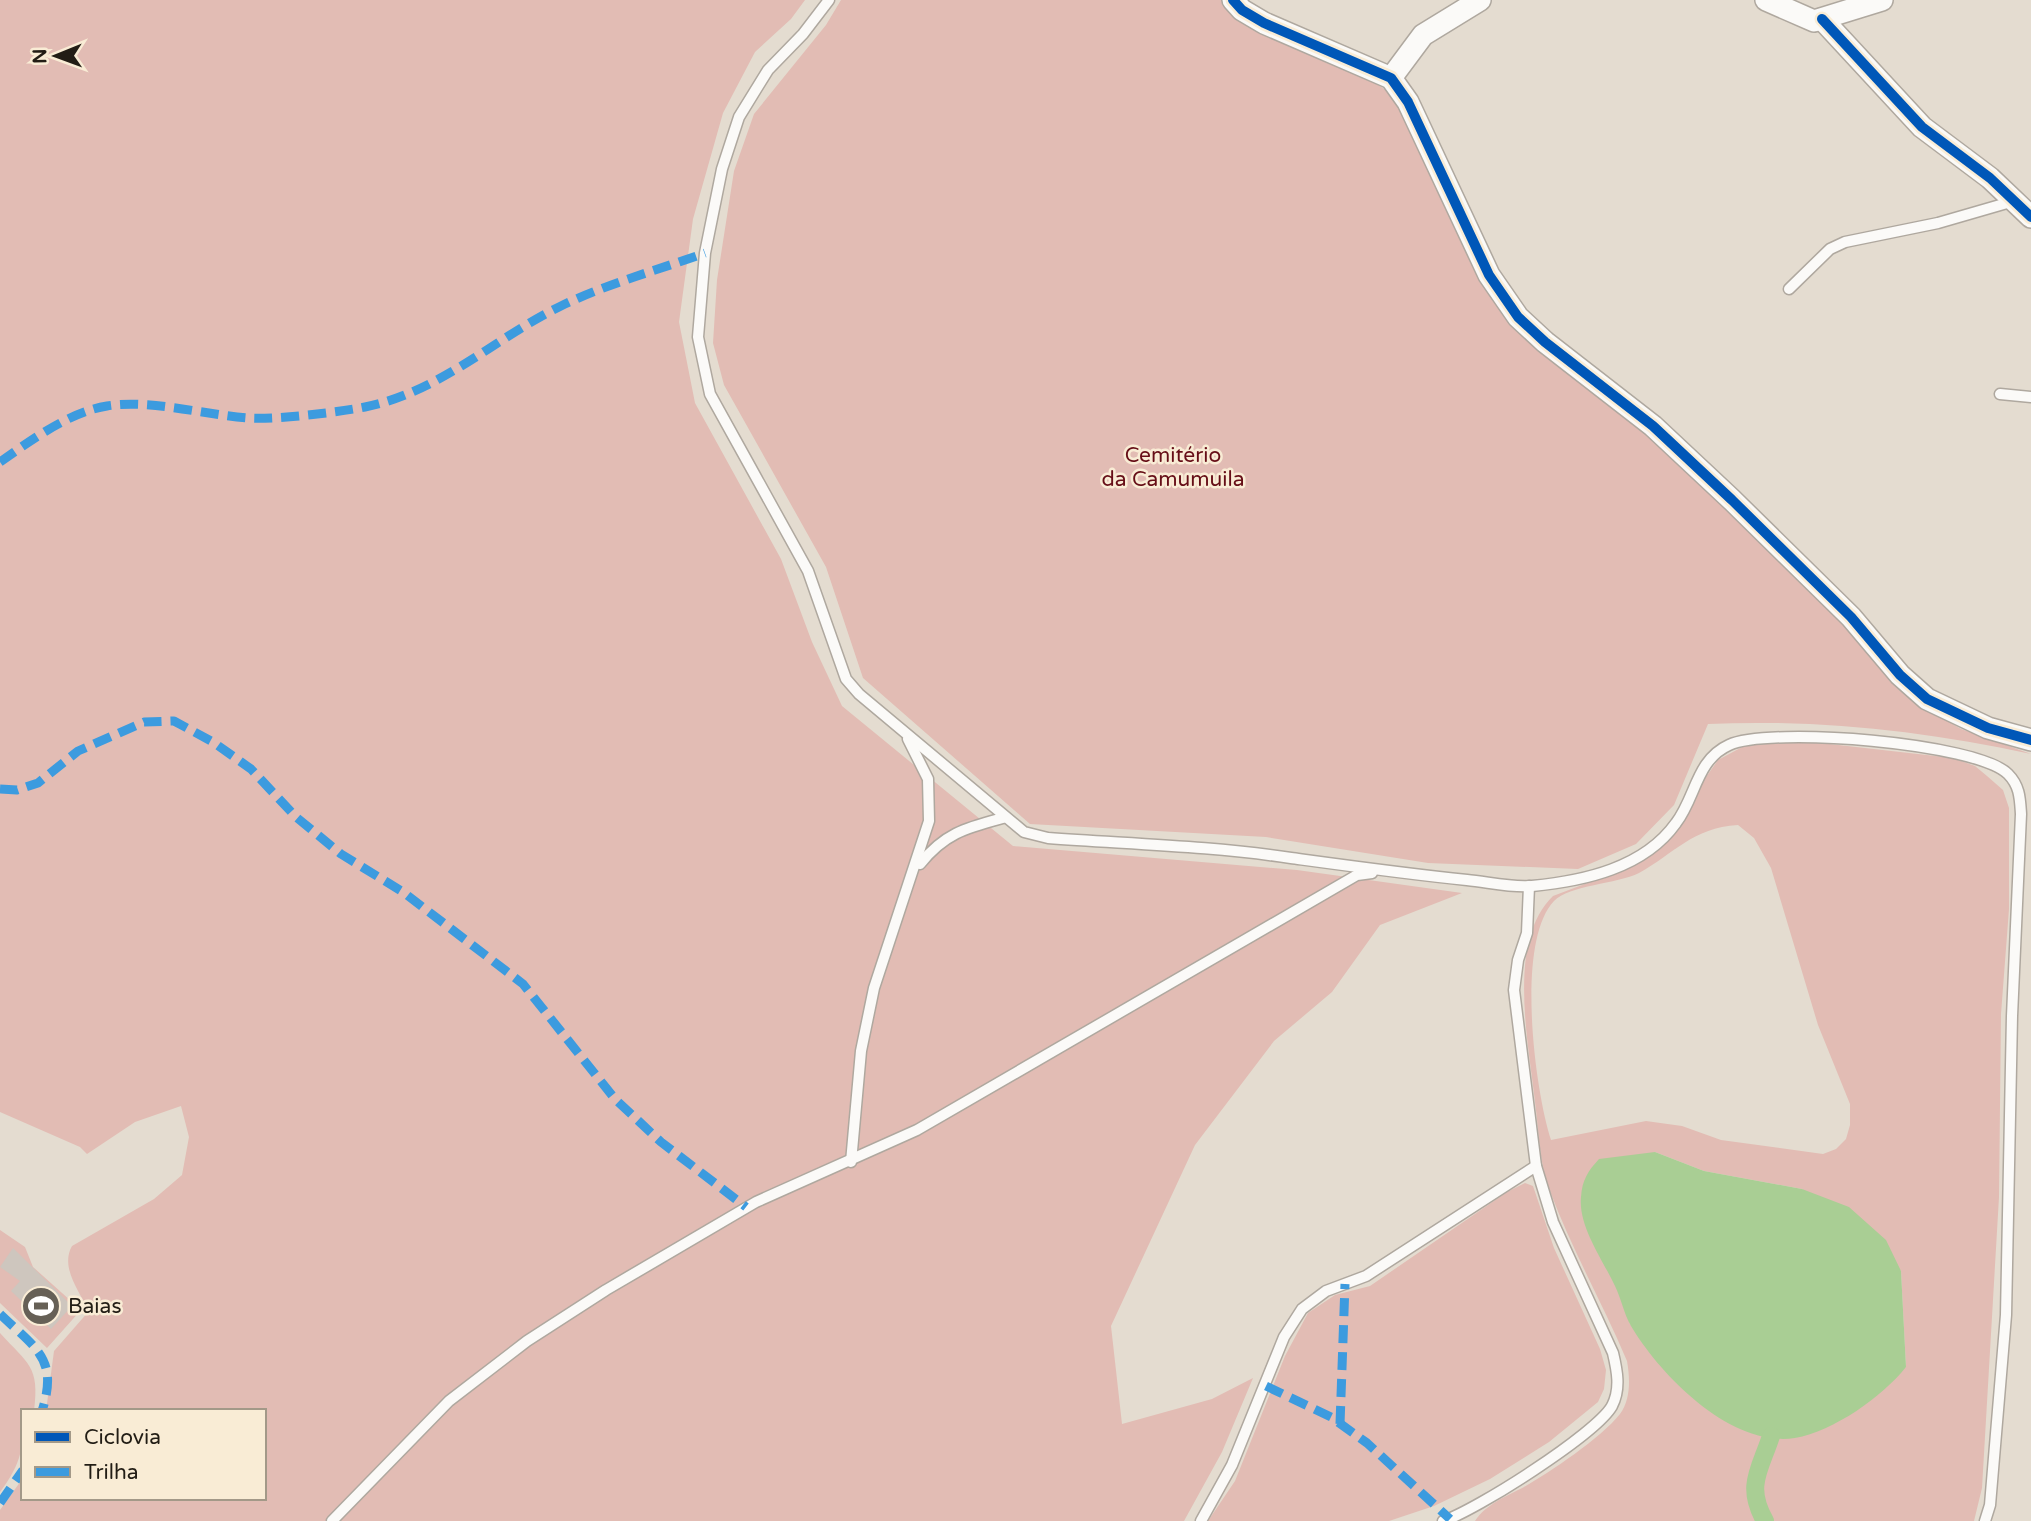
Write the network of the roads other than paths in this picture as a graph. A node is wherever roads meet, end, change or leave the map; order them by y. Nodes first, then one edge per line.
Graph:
1 (829, 0) edge
2 (1233, 0) edge
3 (1480, 0) edge
4 (1766, 0) edge
5 (1882, 0) edge
6 (1822, 19) junction
7 (1391, 78) junction
8 (2014, 201) junction
9 (2031, 217) edge
10 (1789, 289) dead end
11 (2000, 394) dead end
12 (2031, 397) edge
13 (905, 733) junction
14 (2031, 740) edge
15 (1003, 818) junction
16 (915, 869) junction
17 (1386, 871) junction
18 (1529, 886) junction
19 (850, 1161) junction
20 (1536, 1166) junction
21 (1448, 1520) edge
22 (332, 1521) edge
23 (1201, 1521) edge
24 (1985, 1521) edge

1 - 13 lane
2 - 7 street
3 - 7 street
4 - 6 street
5 - 6 street
6 - 8 street
7 - 14 street
8 - 9 street
8 - 10 lane
11 - 12 lane
13 - 15 lane
13 - 16 lane
15 - 16 lane
15 - 17 lane
16 - 19 lane
17 - 18 lane
17 - 19 lane
18 - 20 lane
18 - 24 lane
19 - 22 lane
20 - 21 lane
20 - 23 lane

